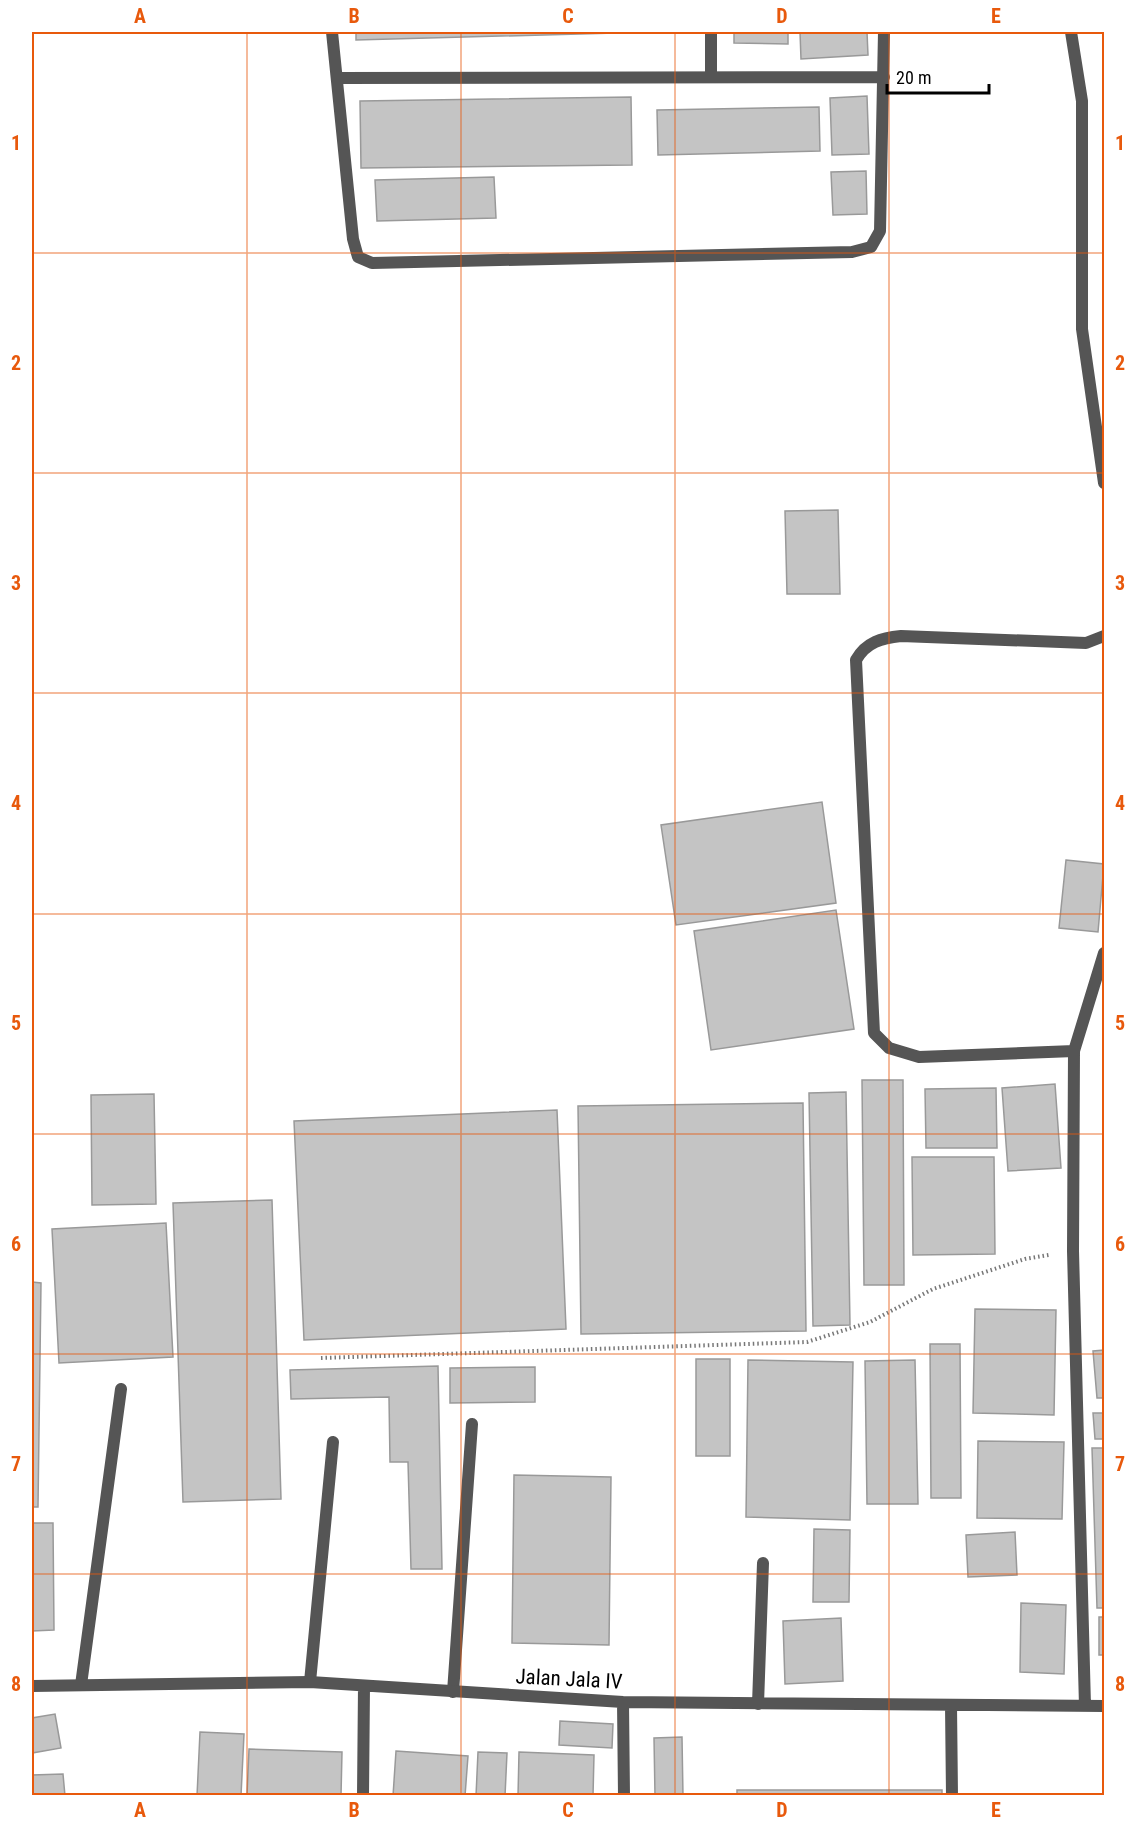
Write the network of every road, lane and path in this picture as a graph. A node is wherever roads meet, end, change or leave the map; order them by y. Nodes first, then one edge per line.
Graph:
1 (332, 32) edge
2 (711, 32) edge
3 (884, 32) edge
4 (1071, 32) edge
5 (711, 77) junction
6 (884, 77) junction
7 (337, 78) junction
8 (1104, 483) edge
9 (1104, 636) edge
10 (1104, 952) edge
11 (1074, 1051) junction
12 (1073, 1251) junction
13 (321, 1358) dead end
14 (121, 1389) dead end
15 (472, 1424) dead end
16 (333, 1442) dead end
17 (763, 1563) dead end
18 (310, 1682) junction
19 (81, 1685) junction
20 (32, 1686) edge
21 (364, 1686) junction
22 (453, 1692) junction
23 (623, 1702) junction
24 (758, 1704) junction
25 (951, 1706) junction
26 (1085, 1706) junction
27 (1104, 1706) edge
28 (363, 1796) edge
29 (624, 1796) edge
30 (952, 1796) edge

1 - 7 street
2 - 5 street
3 - 6 street
4 - 8 street
5 - 6 street
5 - 7 street
6 - 7 street
9 - 11 street
10 - 11 street
11 - 12 street
12 - 13 path
12 - 26 street
14 - 19 street
15 - 22 street
16 - 18 street
17 - 24 street
18 - 19 street, Jalan Jala IV
18 - 21 street, Jalan Jala IV
19 - 20 street, Jalan Jala IV
21 - 22 street, Jalan Jala IV
21 - 28 street
22 - 23 street, Jalan Jala IV
23 - 24 street, Jalan Jala IV
23 - 29 street
24 - 25 street, Jalan Jala IV
25 - 26 street, Jalan Jala IV
25 - 30 street
26 - 27 street, Jalan Jala IV

